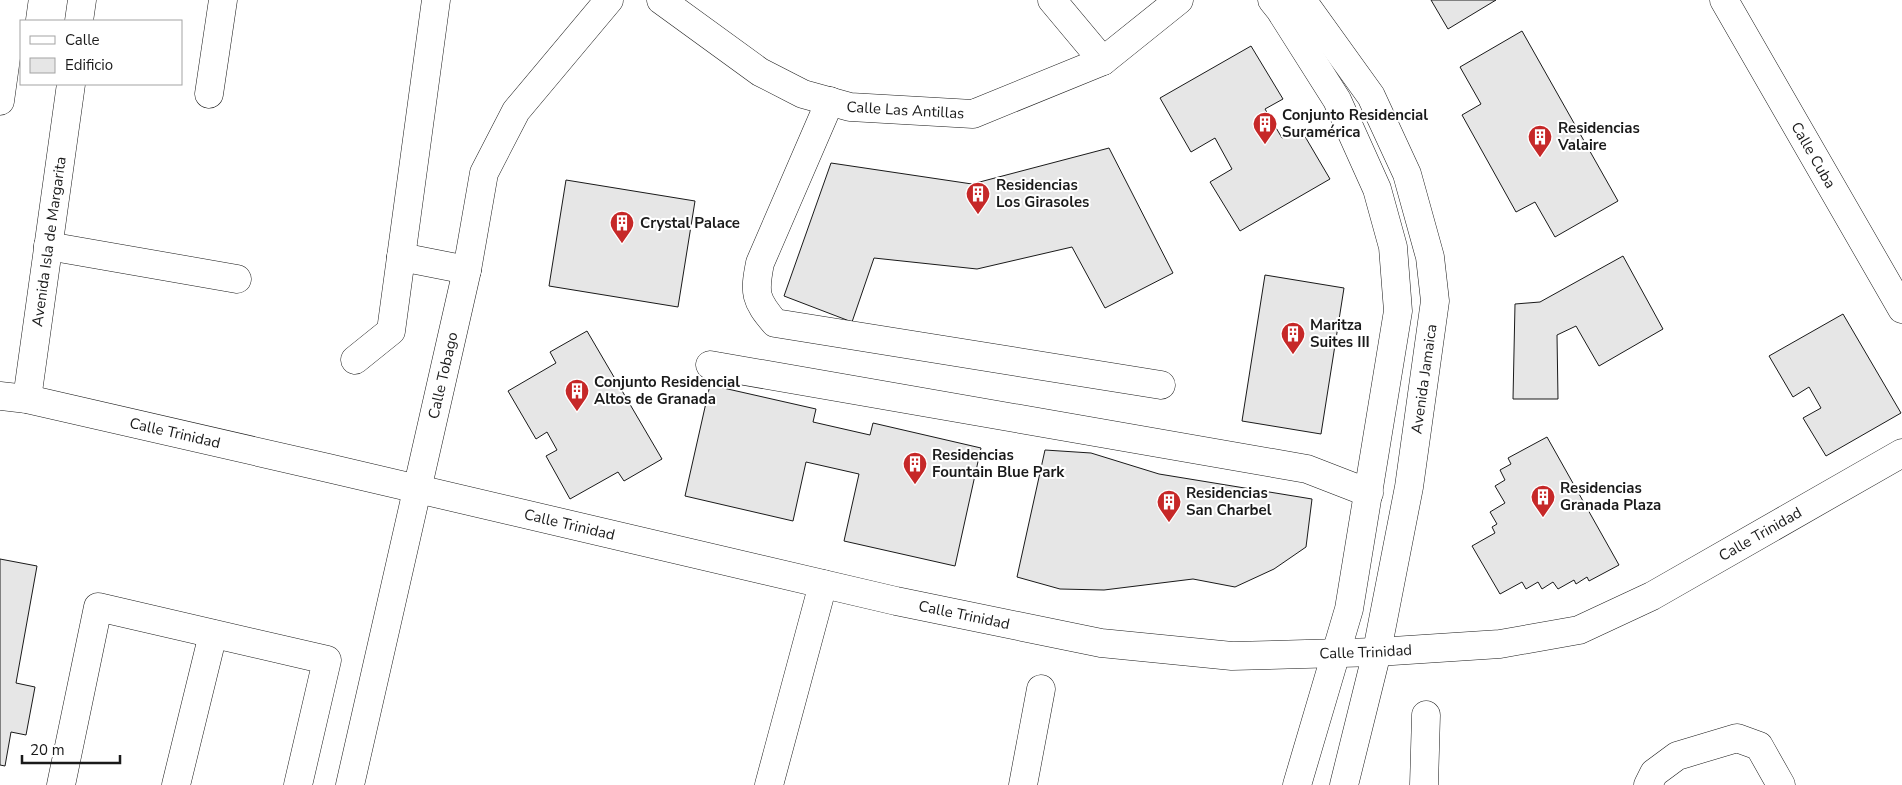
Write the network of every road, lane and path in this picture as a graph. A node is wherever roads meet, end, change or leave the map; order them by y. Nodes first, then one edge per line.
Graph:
1 (14, 0) edge
2 (82, 0) edge
3 (223, 0) edge
4 (436, 0) edge
5 (609, 0) edge
6 (661, 0) edge
7 (1052, 0) edge
8 (1179, 0) edge
9 (1272, 0) edge
10 (1302, 0) edge
11 (1724, 0) edge
12 (80, 20) edge
13 (1103, 61) junction
14 (71, 85) edge
15 (209, 94) dead end
16 (0, 101) edge
17 (830, 101) junction
18 (48, 246) junction
19 (401, 257) junction
20 (467, 270) junction
21 (238, 279) dead end
22 (1902, 309) edge
23 (355, 360) dead end
24 (710, 365) dead end
25 (1161, 385) dead end
26 (0, 396) edge
27 (28, 399) junction
28 (1902, 453) edge
29 (419, 489) junction
30 (1368, 493) junction
31 (823, 584) junction
32 (213, 634) junction
33 (1336, 652) junction
34 (1377, 652) junction
35 (1041, 689) dead end
36 (1426, 715) dead end
37 (1027, 784) edge
38 (61, 785) edge
39 (176, 785) edge
40 (298, 785) edge
41 (350, 785) edge
42 (769, 785) edge
43 (1297, 785) edge
44 (1344, 785) edge
45 (1424, 785) edge
46 (1648, 785) edge
47 (1781, 785) edge

1 - 16 street
2 - 12 street
3 - 15 street
4 - 19 street
5 - 20 street, Calle Tobago
6 - 17 street, Calle Las Antillas
7 - 13 street
8 - 13 street, Calle Las Antillas
9 - 30 street
10 - 34 street, Avenida Jamaica
11 - 22 street, Calle Cuba
13 - 17 street, Calle Las Antillas
14 - 18 street, Avenida Isla de Margarita
17 - 25 street
18 - 21 street
18 - 27 street, Avenida Isla de Margarita
19 - 20 street
19 - 23 street
20 - 29 street, Calle Tobago
24 - 30 street
26 - 27 street, Calle Trinidad
27 - 29 street, Calle Trinidad
28 - 34 street, Calle Trinidad
29 - 31 street, Calle Trinidad
29 - 41 street, Calle Tobago
30 - 33 street
31 - 33 street, Calle Trinidad
31 - 42 street
32 - 38 street
32 - 39 street
32 - 40 street
33 - 34 street, Calle Trinidad
33 - 43 street
34 - 44 street, Avenida Jamaica
35 - 37 street
36 - 45 street
46 - 47 street

